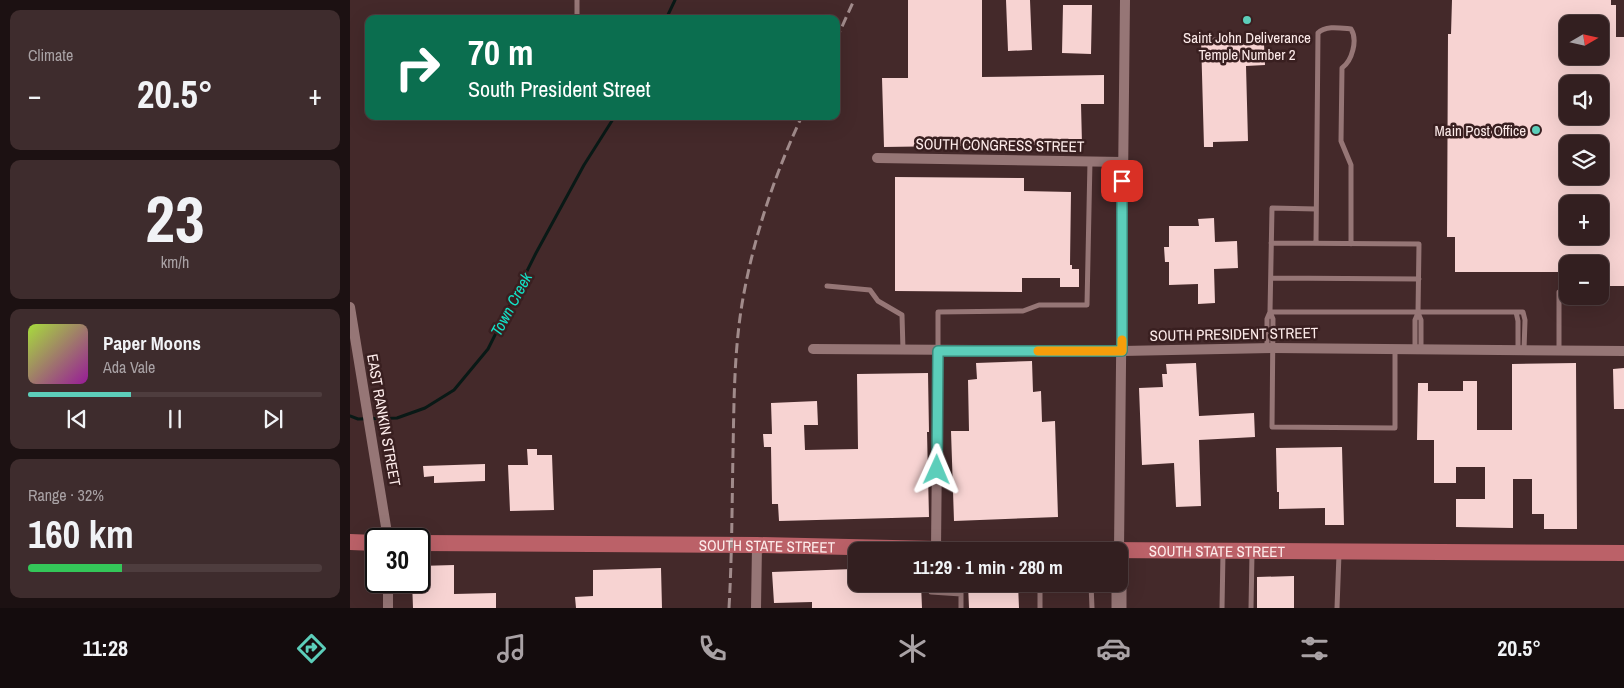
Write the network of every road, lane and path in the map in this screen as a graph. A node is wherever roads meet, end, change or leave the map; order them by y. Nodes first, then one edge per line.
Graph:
1 (576, 0) edge
2 (1125, 0) edge
3 (577, 15) edge
4 (877, 158) dead end
5 (1090, 161) junction
6 (1122, 162) junction
7 (1316, 209) junction
8 (1272, 243) junction
9 (1316, 243) junction
10 (1351, 244) junction
11 (1271, 278) junction
12 (1419, 279) junction
13 (827, 286) dead end
14 (1559, 305) edge
15 (350, 307) edge
16 (1270, 312) junction
17 (1516, 312) junction
18 (1418, 313) junction
19 (1270, 348) junction
20 (813, 349) dead end
21 (1395, 349) junction
22 (1418, 349) junction
23 (903, 350) junction
24 (1521, 350) junction
25 (1559, 350) junction
26 (938, 351) junction
27 (1122, 351) junction
28 (1624, 351) edge
29 (386, 528) edge
30 (350, 542) edge
31 (365, 542) edge
32 (936, 542) edge
33 (1119, 542) edge
34 (430, 543) edge
35 (757, 545) junction
36 (848, 547) edge
37 (1128, 549) edge
38 (1223, 550) junction
39 (1252, 550) junction
40 (1339, 551) junction
41 (1624, 553) edge
42 (931, 592) dead end
43 (1040, 592) edge
44 (1091, 592) edge
45 (1119, 592) edge
46 (388, 593) edge
47 (961, 594) joint
48 (388, 608) edge
49 (756, 608) edge
50 (961, 608) edge
51 (1040, 608) edge
52 (1092, 608) edge
53 (1119, 608) edge
54 (1222, 608) edge
55 (1251, 608) edge
56 (1337, 608) edge

1 - 3 lane
2 - 6 street
4 - 5 street, SOUTH CONGRESS STREET
5 - 6 street, SOUTH CONGRESS STREET
5 - 26 lane
6 - 27 street
7 - 8 lane
7 - 9 lane
7 - 10 lane
8 - 9 lane
8 - 11 lane
9 - 10 lane
10 - 12 lane
11 - 12 lane
11 - 16 lane
12 - 18 lane
13 - 23 lane
14 - 25 lane
15 - 29 street, EAST RANKIN STREET
16 - 18 lane
16 - 19 lane
17 - 18 lane
17 - 24 lane
17 - 24 lane
18 - 22 lane
19 - 21 street, SOUTH PRESIDENT STREET
19 - 21 lane
19 - 27 street, SOUTH PRESIDENT STREET
20 - 23 street, SOUTH PRESIDENT STREET
21 - 22 street, SOUTH PRESIDENT STREET
22 - 24 street, SOUTH PRESIDENT STREET
23 - 26 street, SOUTH PRESIDENT STREET
24 - 25 street, SOUTH PRESIDENT STREET
25 - 28 street, SOUTH PRESIDENT STREET
26 - 27 street, SOUTH PRESIDENT STREET
26 - 32 street
27 - 33 street
30 - 31 main road
34 - 35 main road, SOUTH STATE STREET
35 - 36 main road, SOUTH STATE STREET
35 - 49 street
37 - 38 main road, SOUTH STATE STREET
38 - 39 main road, SOUTH STATE STREET
38 - 54 lane
39 - 40 main road, SOUTH STATE STREET
39 - 55 lane
40 - 41 main road, SOUTH STATE STREET
40 - 56 lane
42 - 47 lane
43 - 51 lane
44 - 52 lane
45 - 53 street
46 - 48 street
47 - 50 lane

